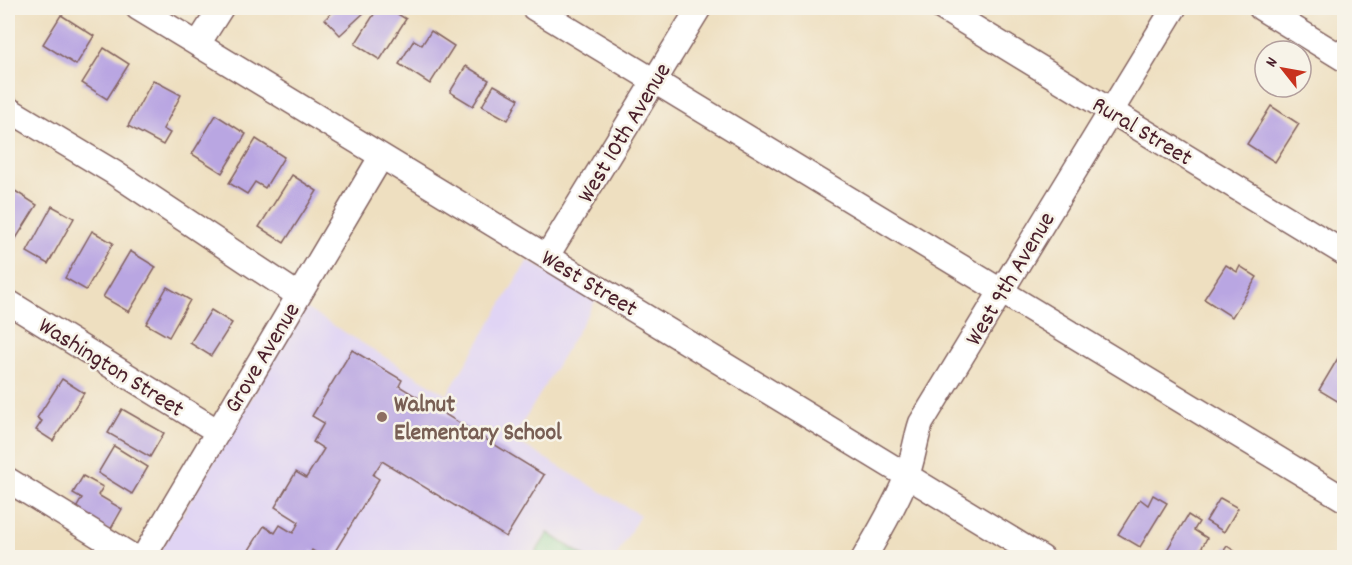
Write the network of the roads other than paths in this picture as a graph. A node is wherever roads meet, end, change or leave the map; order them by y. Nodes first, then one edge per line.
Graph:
1 (138, 8) edge
2 (221, 8) edge
3 (534, 8) edge
4 (699, 8) edge
5 (942, 8) edge
6 (1174, 8) edge
7 (1261, 8) edge
8 (198, 44) junction
9 (1344, 59) edge
10 (654, 81) junction
11 (8, 109) edge
12 (1111, 111) junction
13 (381, 157) junction
14 (1344, 253) edge
15 (547, 256) junction
16 (1000, 292) junction
17 (298, 294) junction
18 (8, 302) edge
19 (217, 431) junction
20 (907, 476) junction
21 (8, 480) edge
22 (1344, 499) edge
23 (135, 558) edge
24 (142, 558) edge
25 (864, 558) edge
26 (1042, 558) edge

1 - 8 street, West Street
2 - 8 street
3 - 10 street
4 - 10 street, West 10th Avenue
5 - 12 street, Rural Street
6 - 12 street, West 9th Avenue
7 - 9 street
8 - 13 street, West Street
10 - 15 street, West 10th Avenue
10 - 16 street
11 - 17 street
12 - 14 street, Rural Street
12 - 16 street, West 9th Avenue
13 - 15 street, West Street
13 - 17 street, Grove Avenue
15 - 20 street, West Street
16 - 20 street, West 9th Avenue
16 - 22 street
17 - 19 street, Grove Avenue
18 - 19 street, Washington Street
19 - 24 street, Grove Avenue
20 - 25 street, West 9th Avenue
20 - 26 street, West Street
21 - 23 street

